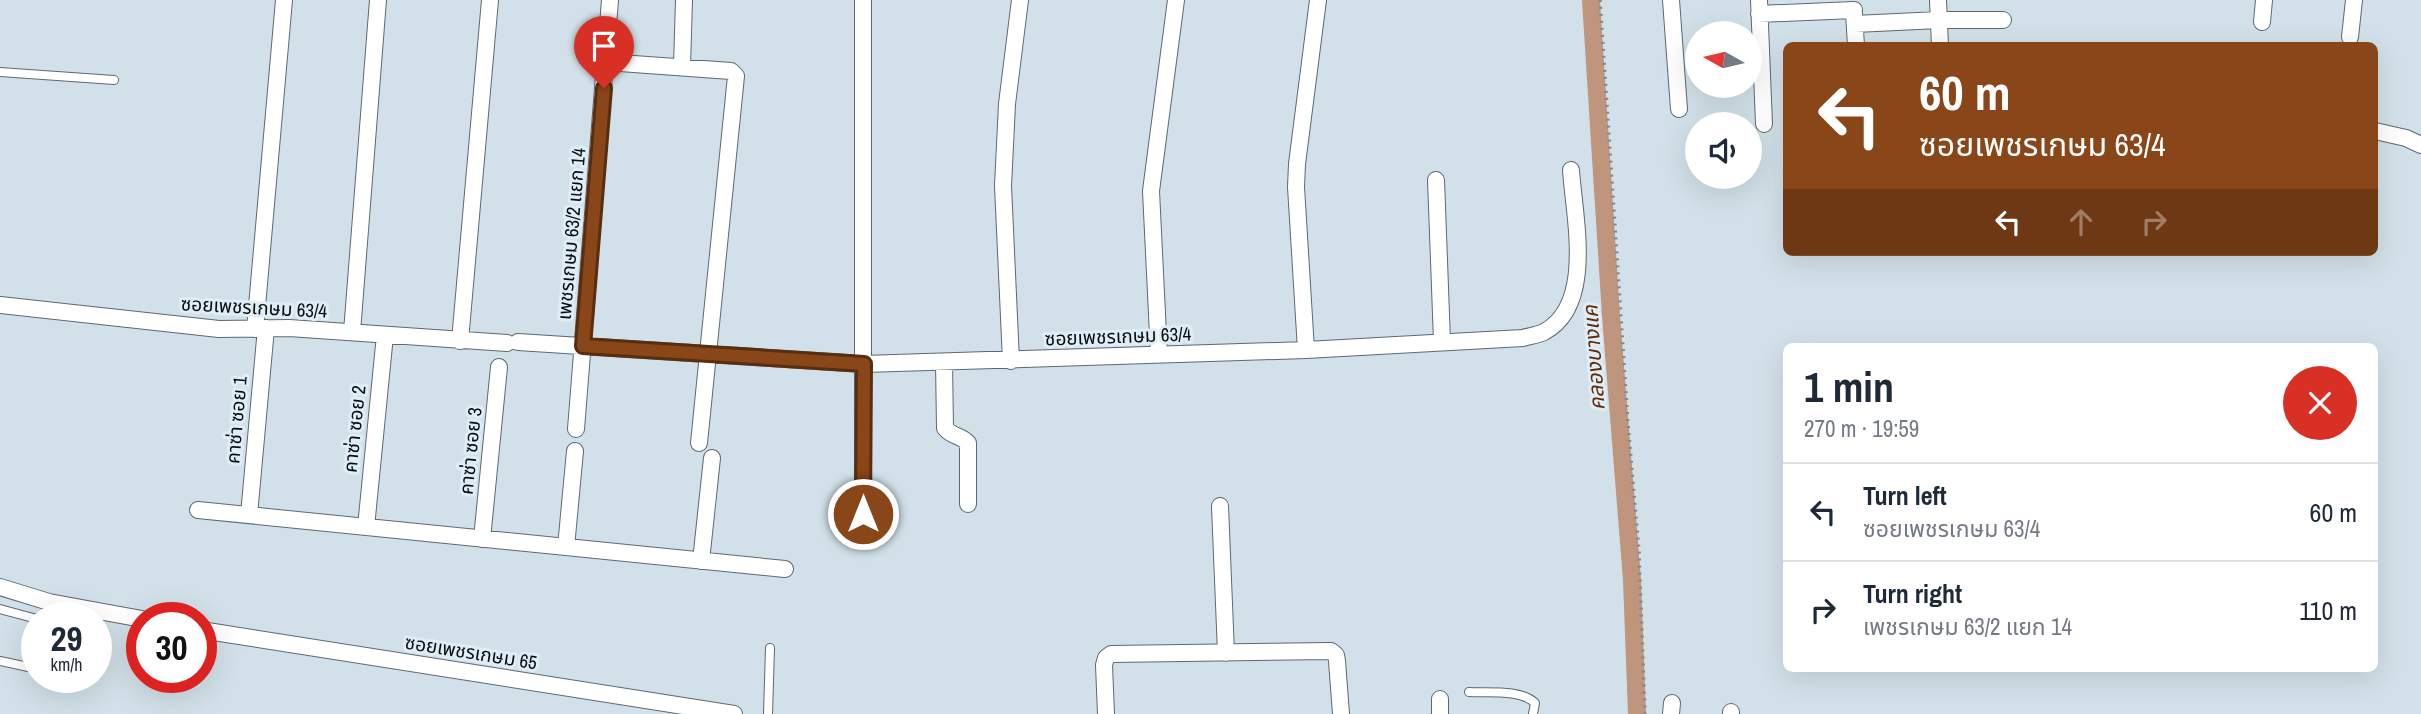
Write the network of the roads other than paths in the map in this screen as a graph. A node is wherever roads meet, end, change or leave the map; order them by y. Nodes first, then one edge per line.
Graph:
1 (284, 0) edge
2 (378, 0) edge
3 (490, 0) edge
4 (610, 0) edge
5 (684, 0) edge
6 (863, 0) edge
7 (1020, 0) edge
8 (1176, 0) edge
9 (1318, 0) edge
10 (1671, 0) edge
11 (1938, 0) edge
12 (2264, 0) edge
13 (2354, 0) edge
14 (1759, 7) edge
15 (1854, 11) edge
16 (1939, 20) junction
17 (2003, 20) dead end
18 (2262, 22) dead end
19 (2350, 37) dead end
20 (1856, 42) edge
21 (1940, 42) edge
22 (606, 62) junction
23 (682, 67) junction
24 (0, 72) edge
25 (114, 80) dead end
26 (1679, 109) dead end
27 (1764, 124) dead end
28 (2378, 132) edge
29 (2421, 145) edge
30 (1571, 170) dead end
31 (1436, 180) dead end
32 (0, 305) edge
33 (261, 328) junction
34 (352, 332) junction
35 (385, 335) junction
36 (460, 341) junction
37 (1441, 341) junction
38 (583, 346) junction
39 (1306, 350) junction
40 (708, 354) junction
41 (1160, 355) junction
42 (1011, 360) junction
43 (944, 362) junction
44 (864, 364) junction
45 (499, 367) dead end
46 (576, 429) dead end
47 (699, 443) dead end
48 (575, 451) dead end
49 (712, 458) dead end
50 (968, 504) dead end
51 (1220, 506) dead end
52 (198, 510) dead end
53 (863, 514) dead end
54 (249, 515) junction
55 (366, 527) junction
56 (482, 539) junction
57 (566, 547) junction
58 (701, 561) junction
59 (785, 569) dead end
60 (0, 587) edge
61 (0, 609) edge
62 (21, 615) edge
63 (126, 616) edge
64 (217, 632) edge
65 (770, 648) dead end
66 (1226, 653) junction
67 (0, 662) edge
68 (21, 666) edge
69 (1469, 692) dead end
70 (734, 714) edge
71 (768, 714) edge
72 (1106, 714) edge
73 (1341, 714) edge
74 (1534, 714) edge

1 - 33 street, คาซ่า ซอย 1
2 - 34 street
3 - 36 street
4 - 22 street, เพชรเกษม 63/2 แยก 14
5 - 23 street
6 - 44 street
7 - 42 street
8 - 41 street
9 - 39 street
10 - 26 street
11 - 16 street
12 - 18 street
13 - 19 street
14 - 15 street
14 - 27 street
15 - 16 street
15 - 20 street
16 - 17 street
16 - 21 street
22 - 23 street
22 - 38 street, เพชรเกษม 63/2 แยก 14
23 - 40 street
24 - 25 lane
28 - 29 street
30 - 37 street, ซอยเพชรเกษม 63/4
31 - 37 street
32 - 33 street, ซอยเพชรเกษม 63/4
33 - 34 street, ซอยเพชรเกษม 63/4
33 - 54 street, คาซ่า ซอย 1
34 - 35 street, ซอยเพชรเกษม 63/4
35 - 36 street, ซอยเพชรเกษม 63/4
35 - 55 street, คาซ่า ซอย 2
36 - 38 street, ซอยเพชรเกษม 63/4
37 - 39 street, ซอยเพชรเกษม 63/4
38 - 40 street, ซอยเพชรเกษม 63/4
38 - 46 street, เพชรเกษม 63/2 แยก 14
39 - 41 street, ซอยเพชรเกษม 63/4
40 - 44 street, ซอยเพชรเกษม 63/4
40 - 47 street
41 - 42 street, ซอยเพชรเกษม 63/4
42 - 43 street, ซอยเพชรเกษม 63/4
43 - 44 street, ซอยเพชรเกษม 63/4
43 - 50 street
44 - 53 street
45 - 56 street, คาซ่า ซอย 3
48 - 57 street
49 - 58 street
51 - 66 street
52 - 54 street
54 - 55 street
55 - 56 street
56 - 57 street
57 - 58 street
58 - 59 street
60 - 63 street
61 - 62 lane
64 - 70 street, ซอยเพชรเกษม 65
65 - 71 lane
66 - 72 street
66 - 73 street
67 - 68 lane
69 - 74 lane

